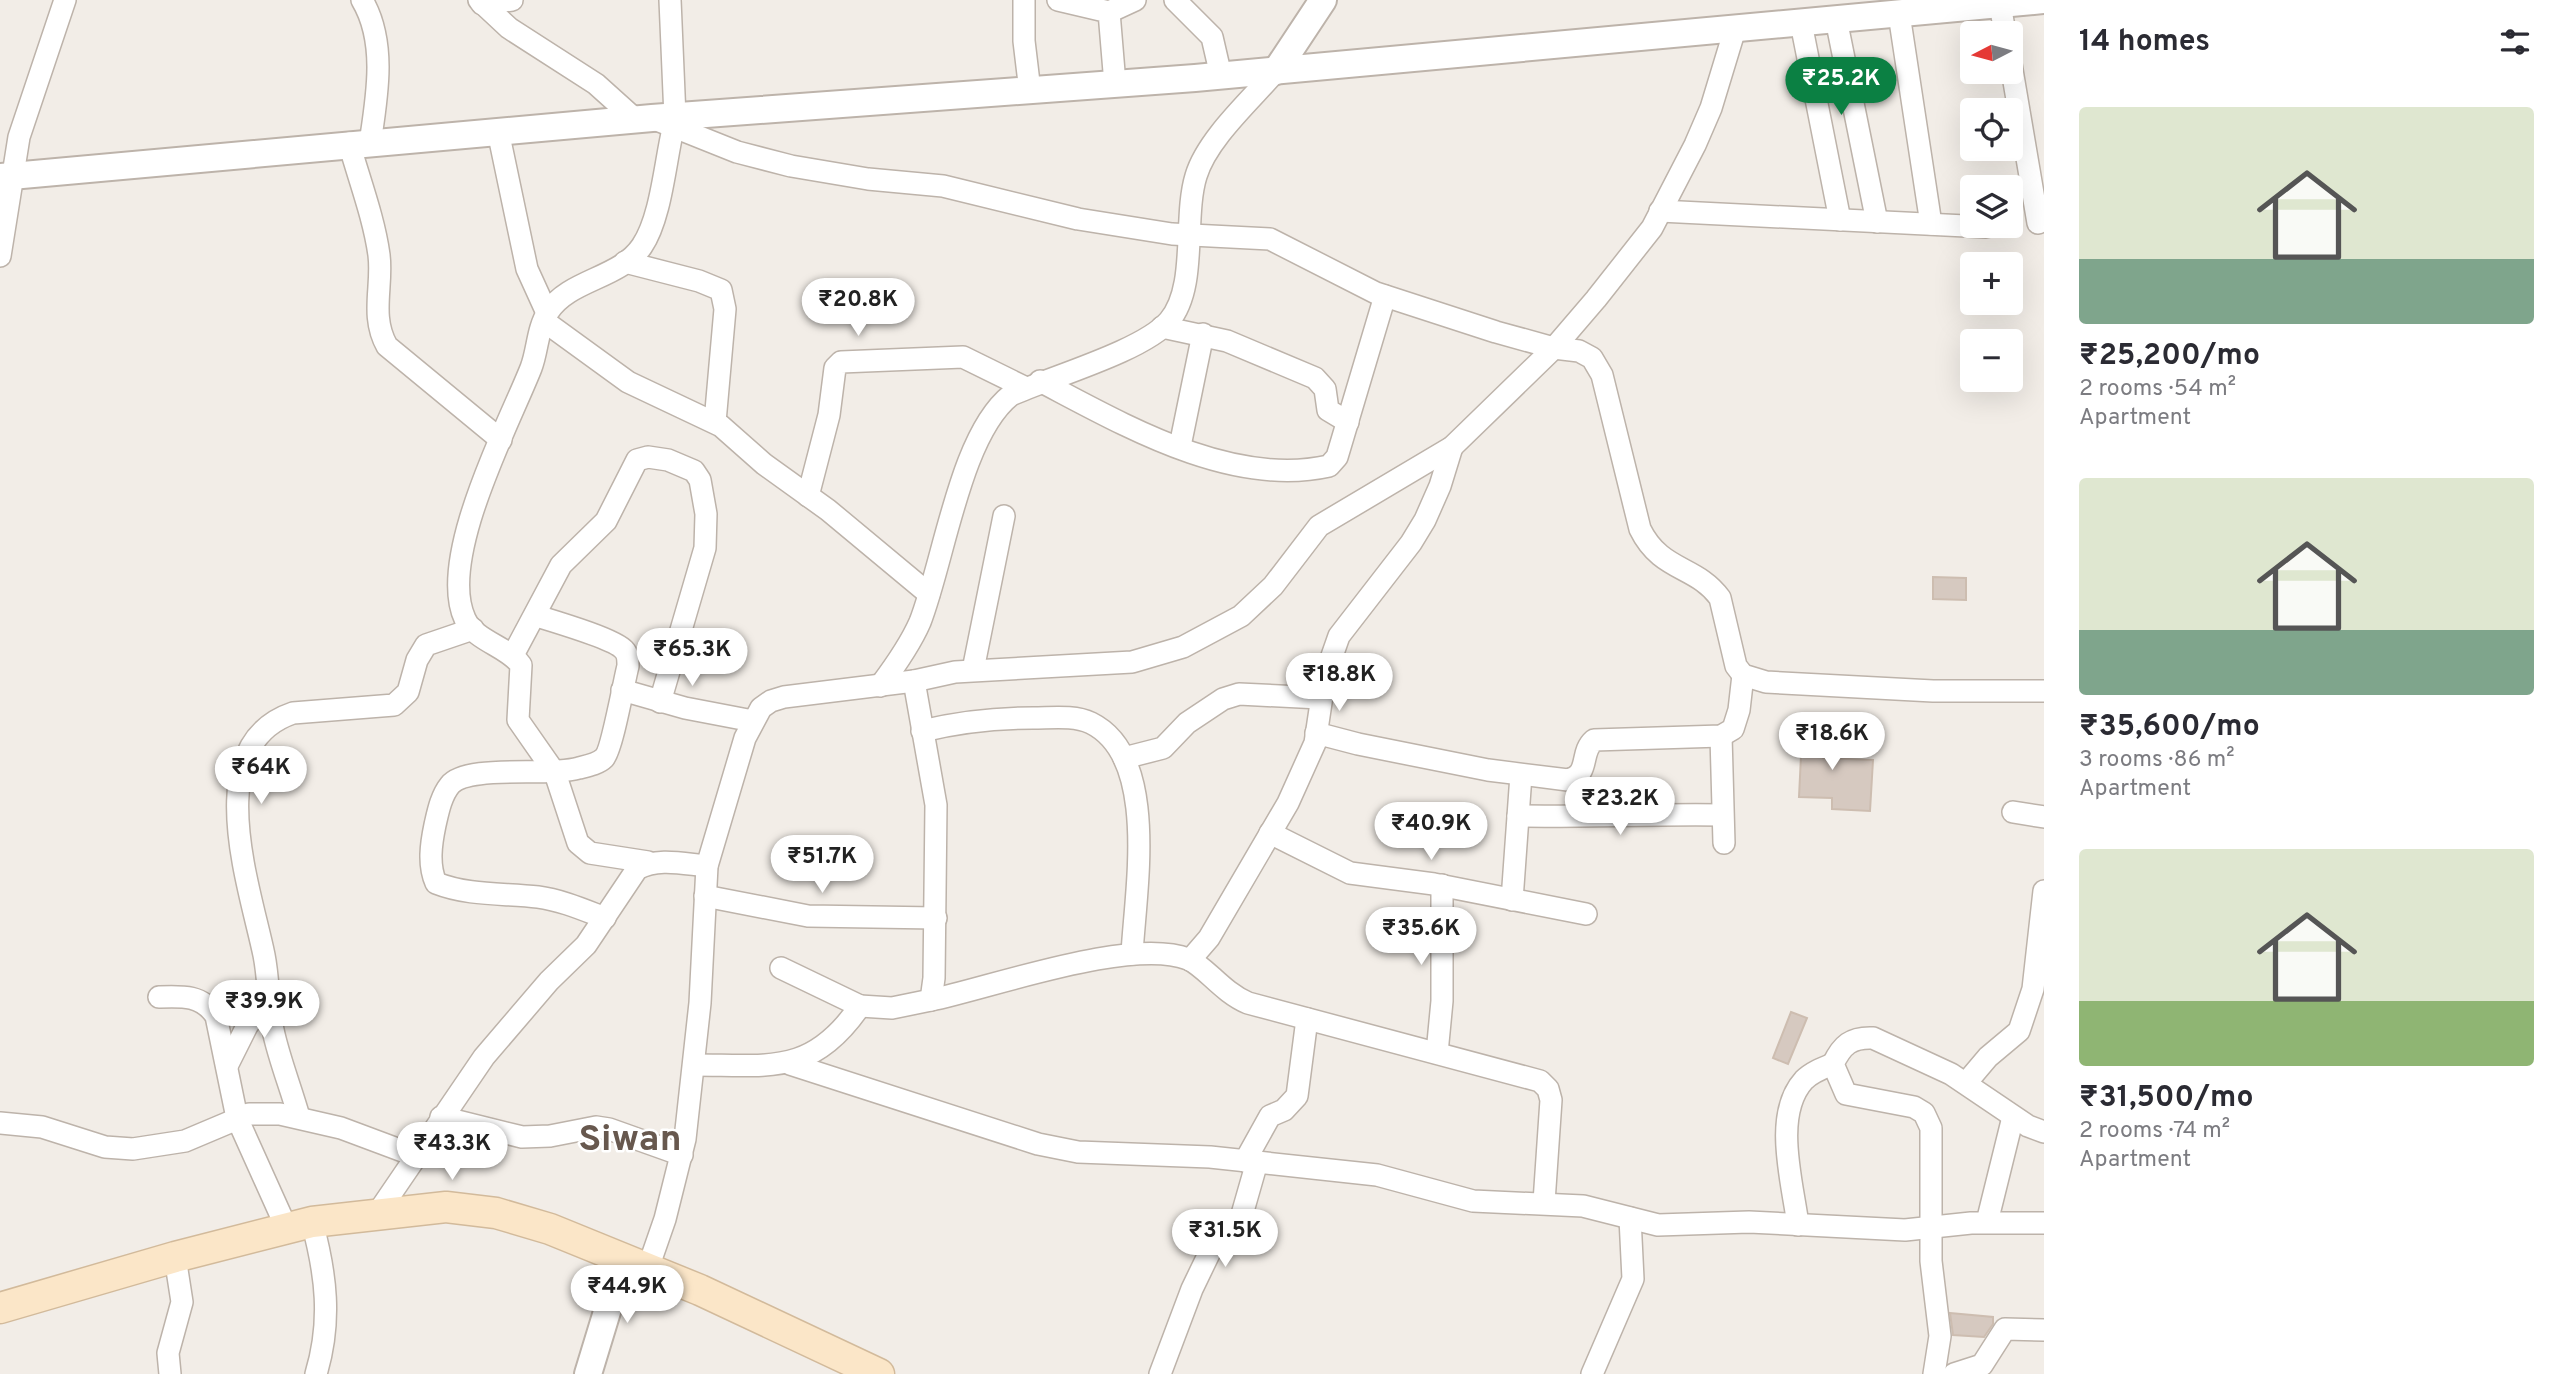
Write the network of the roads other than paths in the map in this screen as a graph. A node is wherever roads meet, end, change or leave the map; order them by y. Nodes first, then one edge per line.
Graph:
1 (65, 0) edge
2 (362, 0) edge
3 (512, 0) edge
4 (670, 0) edge
5 (1024, 0) edge
6 (1058, 0) edge
7 (1135, 0) edge
8 (1175, 0) edge
9 (1324, 0) edge
10 (2044, 0) edge
11 (480, 2) edge
12 (2000, 4) junction
13 (1913, 8) edge
14 (1109, 12) junction
15 (1836, 19) junction
16 (2004, 21) edge
17 (1801, 23) junction
18 (1735, 29) junction
19 (1276, 71) junction
20 (1221, 76) junction
21 (1115, 84) junction
22 (2014, 84) edge
23 (1030, 91) junction
24 (659, 121) junction
25 (498, 131) junction
26 (360, 143) junction
27 (6, 176) edge
28 (1661, 211) junction
29 (1840, 220) junction
30 (1877, 222) junction
31 (2038, 223) dead end
32 (1931, 224) junction
33 (1960, 226) edge
34 (1188, 235) junction
35 (0, 256) edge
36 (625, 262) junction
37 (1385, 296) junction
38 (545, 317) junction
39 (1162, 327) junction
40 (1203, 334) junction
41 (1555, 348) junction
42 (1033, 385) junction
43 (715, 422) junction
44 (1348, 422) junction
45 (501, 440) junction
46 (1180, 446) junction
47 (1452, 447) junction
48 (808, 496) junction
49 (1004, 516) dead end
50 (929, 594) junction
51 (537, 616) junction
52 (473, 629) junction
53 (513, 655) junction
54 (973, 670) junction
55 (1743, 675) junction
56 (914, 681) junction
57 (880, 686) junction
58 (622, 690) junction
59 (2044, 691) edge
60 (1320, 698) junction
61 (660, 702) junction
62 (753, 721) junction
63 (922, 731) junction
64 (1316, 733) junction
65 (1721, 736) junction
66 (1124, 758) junction
67 (555, 773) junction
68 (1521, 775) junction
69 (2012, 812) dead end
70 (1722, 814) junction
71 (1518, 816) junction
72 (2044, 817) edge
73 (1270, 833) junction
74 (1724, 843) dead end
75 (648, 862) junction
76 (707, 866) junction
77 (1442, 885) junction
78 (2044, 891) edge
79 (705, 896) junction
80 (1512, 900) junction
81 (1586, 914) dead end
82 (605, 918) junction
83 (936, 918) junction
84 (1132, 954) junction
85 (1190, 960) junction
86 (781, 968) dead end
87 (269, 995) junction
88 (159, 997) dead end
89 (930, 1000) junction
90 (860, 1006) junction
91 (1307, 1019) junction
92 (1437, 1053) junction
93 (790, 1064) junction
94 (1833, 1064) junction
95 (694, 1065) junction
96 (227, 1066) junction
97 (1966, 1083) junction
98 (299, 1117) junction
99 (442, 1117) junction
100 (2013, 1117) junction
101 (237, 1118) junction
102 (0, 1123) edge
103 (2044, 1132) edge
104 (682, 1155) junction
105 (416, 1156) junction
106 (1251, 1161) junction
107 (1544, 1202) junction
108 (377, 1214) junction
109 (1630, 1218) junction
110 (1987, 1222) junction
111 (2044, 1223) edge
112 (299, 1225) junction
113 (1798, 1225) junction
114 (1930, 1228) junction
115 (175, 1257) junction
116 (640, 1265) junction
117 (0, 1308) edge
118 (2044, 1329) edge
119 (170, 1374) edge
120 (316, 1374) edge
121 (588, 1374) edge
122 (879, 1374) edge
123 (1160, 1374) edge
124 (1592, 1374) edge
125 (1934, 1374) edge
126 (1954, 1374) edge

1 - 27 street
2 - 26 street
3 - 11 street
4 - 24 street
5 - 23 street
6 - 14 street
7 - 14 street
8 - 20 street
9 - 19 street
10 - 12 street
11 - 24 street
12 - 13 street
12 - 16 street
13 - 15 street
13 - 32 street
14 - 21 street
15 - 17 street
15 - 30 street
17 - 18 street
17 - 29 street
18 - 19 street
18 - 28 street
19 - 20 street
19 - 34 street
20 - 21 street
21 - 23 street
22 - 31 street
23 - 24 street
24 - 25 street
24 - 34 street
24 - 36 street
25 - 26 street
25 - 38 street
26 - 27 street
26 - 45 street
27 - 35 street
28 - 29 street
28 - 41 street
29 - 30 street
30 - 32 street
32 - 33 street
34 - 37 street
34 - 39 street
36 - 38 street
36 - 43 street
37 - 41 street
37 - 44 street
38 - 43 street
38 - 45 street
39 - 40 street
39 - 42 street
40 - 44 street
40 - 46 street
41 - 47 street
41 - 55 street
42 - 46 street
42 - 48 street
42 - 50 street
43 - 48 street
44 - 46 street
45 - 52 street
47 - 54 street
47 - 60 street
48 - 50 street
49 - 54 street
50 - 57 street
51 - 53 street
51 - 58 street
51 - 61 street
52 - 53 street
52 - 87 street
53 - 67 street
54 - 56 street
55 - 59 street
55 - 65 street
56 - 57 street
56 - 63 street
57 - 62 street
58 - 61 street
58 - 67 street
60 - 64 street
60 - 66 street
61 - 62 street
62 - 76 street
63 - 66 street
63 - 83 street
64 - 68 street
64 - 73 street
65 - 68 street
65 - 70 street
66 - 84 street
67 - 75 street
67 - 82 street
68 - 71 street
69 - 72 street
70 - 71 street
70 - 74 street
71 - 80 street
73 - 77 street
73 - 85 street
75 - 76 street
75 - 82 street
76 - 79 street
77 - 80 street
77 - 92 street
78 - 97 street
79 - 83 street
79 - 95 street
80 - 81 street
82 - 99 street
83 - 89 street
84 - 85 street
84 - 89 street
85 - 91 street
86 - 90 street
87 - 96 street
87 - 98 street
88 - 96 street
89 - 90 street
90 - 93 street
91 - 92 street
91 - 106 street
92 - 107 street
93 - 95 street
93 - 106 street
94 - 97 street
94 - 113 street
94 - 114 street
95 - 104 street
96 - 101 street
97 - 100 street
98 - 101 street
98 - 105 street
99 - 104 street
99 - 105 street
100 - 103 street
100 - 110 street
101 - 102 street
101 - 112 street
104 - 116 street
105 - 108 street
106 - 107 street
106 - 123 street
107 - 109 street
108 - 112 main road
108 - 116 main road
109 - 113 street
109 - 124 street
110 - 111 street
110 - 114 street
112 - 115 main road
112 - 120 street
113 - 114 street
114 - 125 street
115 - 117 main road
115 - 119 street
116 - 121 street
116 - 122 main road
118 - 126 street

